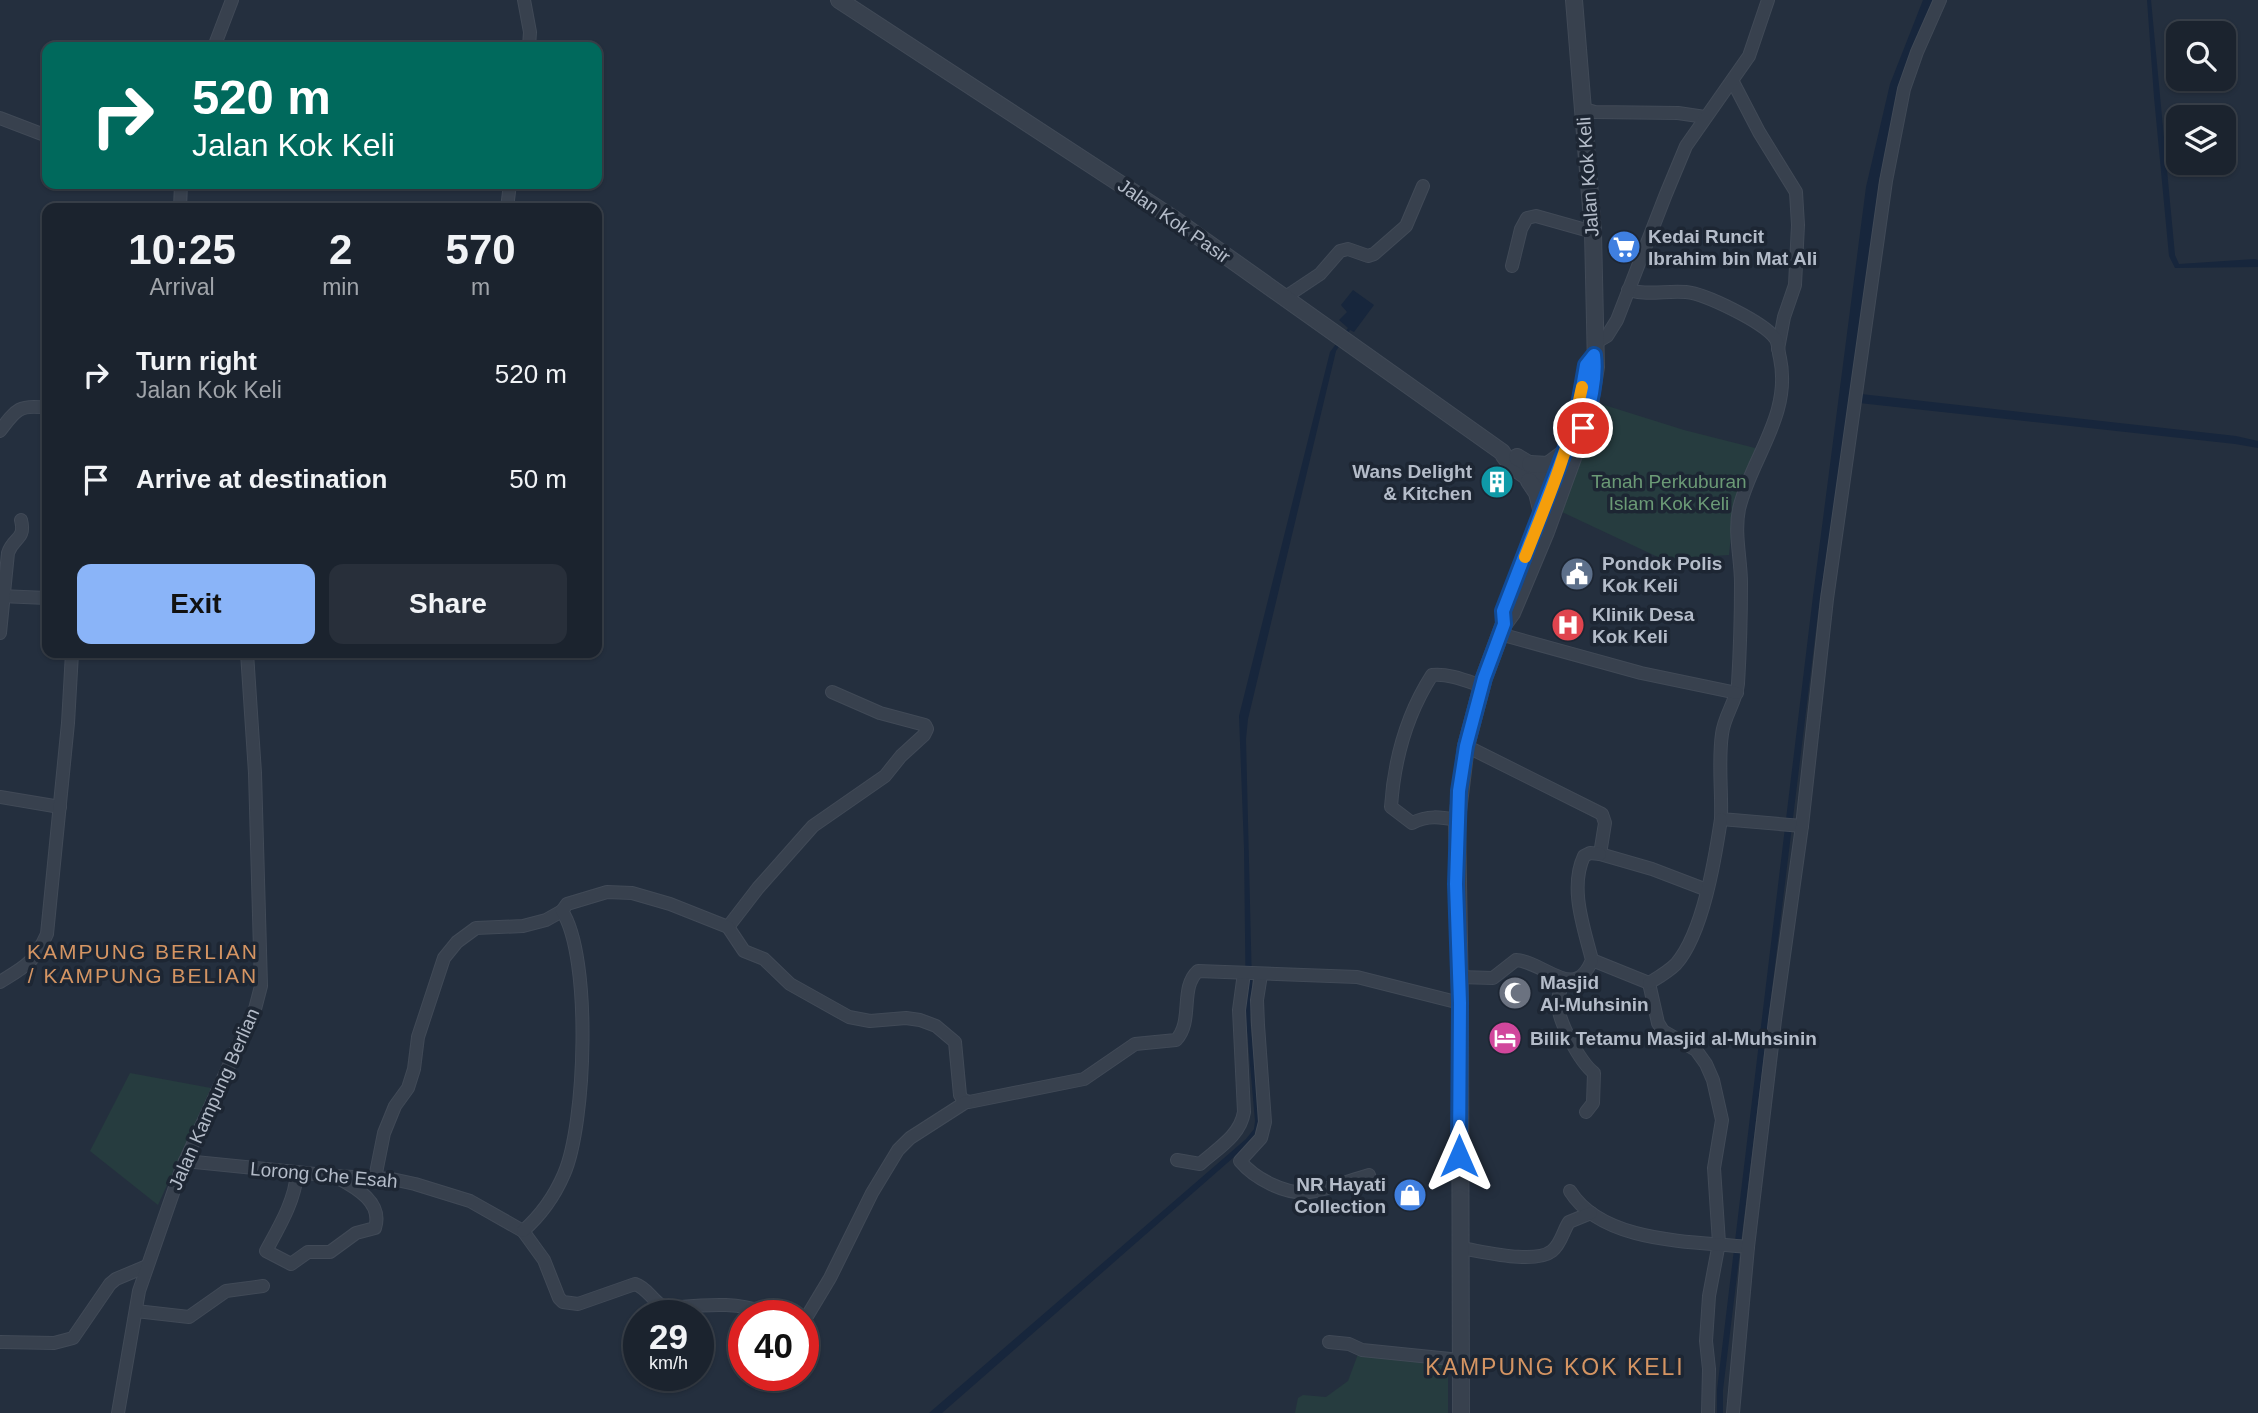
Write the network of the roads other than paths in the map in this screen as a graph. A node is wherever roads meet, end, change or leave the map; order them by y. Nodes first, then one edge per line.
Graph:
1 (232, 0) edge
2 (524, 0) edge
3 (839, 0) edge
4 (1574, 0) edge
5 (1768, 0) edge
6 (1940, 0) edge
7 (216, 42) edge
8 (529, 42) edge
9 (1733, 82) junction
10 (1584, 109) junction
11 (1706, 117) junction
12 (0, 118) edge
13 (42, 134) edge
14 (1423, 186) dead end
15 (1592, 232) junction
16 (1512, 266) dead end
17 (1628, 290) junction
18 (1284, 298) junction
19 (1595, 349) junction
20 (1778, 350) junction
21 (42, 407) edge
22 (0, 431) edge
23 (1571, 450) junction
24 (1524, 468) junction
25 (1553, 486) junction
26 (1542, 513) junction
27 (21, 520) dead end
28 (1546, 533) junction
29 (2, 596) edge
30 (42, 598) edge
31 (1502, 629) junction
32 (0, 633) edge
33 (72, 658) edge
34 (247, 658) edge
35 (1482, 686) junction
36 (832, 692) dead end
37 (1737, 693) junction
38 (1466, 746) junction
39 (0, 797) edge
40 (60, 807) junction
41 (1721, 819) junction
42 (1457, 820) junction
43 (1798, 826) junction
44 (1600, 854) junction
45 (1707, 890) junction
46 (562, 911) junction
47 (728, 927) junction
48 (1592, 960) junction
49 (1244, 973) junction
50 (1261, 975) junction
51 (1459, 977) junction
52 (1564, 980) junction
53 (0, 982) edge
54 (1649, 983) junction
55 (1460, 1003) junction
56 (966, 1102) junction
57 (1586, 1112) dead end
58 (1177, 1160) dead end
59 (185, 1161) junction
60 (297, 1173) junction
61 (1369, 1174) dead end
62 (335, 1176) junction
63 (375, 1178) junction
64 (1570, 1191) dead end
65 (1591, 1213) junction
66 (523, 1231) junction
67 (1724, 1244) junction
68 (1747, 1246) junction
69 (1460, 1248) junction
70 (147, 1266) junction
71 (263, 1286) dead end
72 (817, 1300) edge
73 (728, 1305) edge
74 (136, 1311) junction
75 (0, 1342) edge
76 (1329, 1342) dead end
77 (1460, 1360) junction
78 (118, 1413) edge
79 (1461, 1413) edge
80 (1708, 1413) edge
81 (1733, 1413) edge

1 - 7 street
2 - 8 street
3 - 18 street, Jalan Kok Pasir
4 - 10 street, Jalan Kok Keli
5 - 9 street
6 - 43 street
9 - 11 street
9 - 20 street
10 - 11 street
10 - 15 street, Jalan Kok Keli
11 - 17 street
12 - 13 street
14 - 18 street
15 - 16 street
15 - 19 street, Jalan Kok Keli
17 - 19 street
17 - 20 street
18 - 24 street, Jalan Kok Pasir
19 - 23 street, Jalan Kok Keli
20 - 37 street
21 - 22 street
23 - 24 street
23 - 25 street, Jalan Kok Keli
23 - 28 street, Jalan Kok Keli
24 - 25 street, Jalan Kok Pasir
24 - 26 street
25 - 26 street, Jalan Kok Keli
25 - 28 street
26 - 31 street, Jalan Kok Keli
27 - 29 street
28 - 31 street, Jalan Kok Keli
29 - 30 street
29 - 32 street
31 - 35 street, Jalan Kok Keli
31 - 37 street
33 - 40 street
34 - 59 street, Jalan Kampung Berlian
35 - 38 street, Jalan Kok Keli
35 - 42 street
36 - 47 street
37 - 41 street
38 - 42 street, Jalan Kok Keli
38 - 44 street
39 - 40 street
40 - 53 street
41 - 43 street
41 - 45 street
42 - 51 street, Jalan Kok Keli
43 - 68 street
44 - 45 street
44 - 48 street
45 - 54 street
46 - 47 street
46 - 63 street
46 - 66 street
47 - 56 street
48 - 52 street
48 - 54 street
49 - 50 street
49 - 56 street
49 - 58 street
50 - 55 street
50 - 61 street
51 - 52 street
51 - 55 street, Jalan Kok Keli
52 - 57 street
54 - 67 street
55 - 69 street, Jalan Kok Keli
56 - 72 street
59 - 60 street, Lorong Che Esah
59 - 70 street, Jalan Kampung Berlian
60 - 62 street, Lorong Che Esah
60 - 62 street
62 - 63 street, Lorong Che Esah
63 - 66 street, Lorong Che Esah
64 - 65 street
65 - 67 street
65 - 69 street
66 - 73 street, Lorong Che Esah
67 - 68 street
67 - 80 street
68 - 81 street
69 - 77 street, Jalan Kok Keli
70 - 74 street, Jalan Kampung Berlian
70 - 75 street
71 - 74 street
74 - 78 street, Jalan Kampung Berlian
76 - 77 street
77 - 79 street, Jalan Kok Keli

